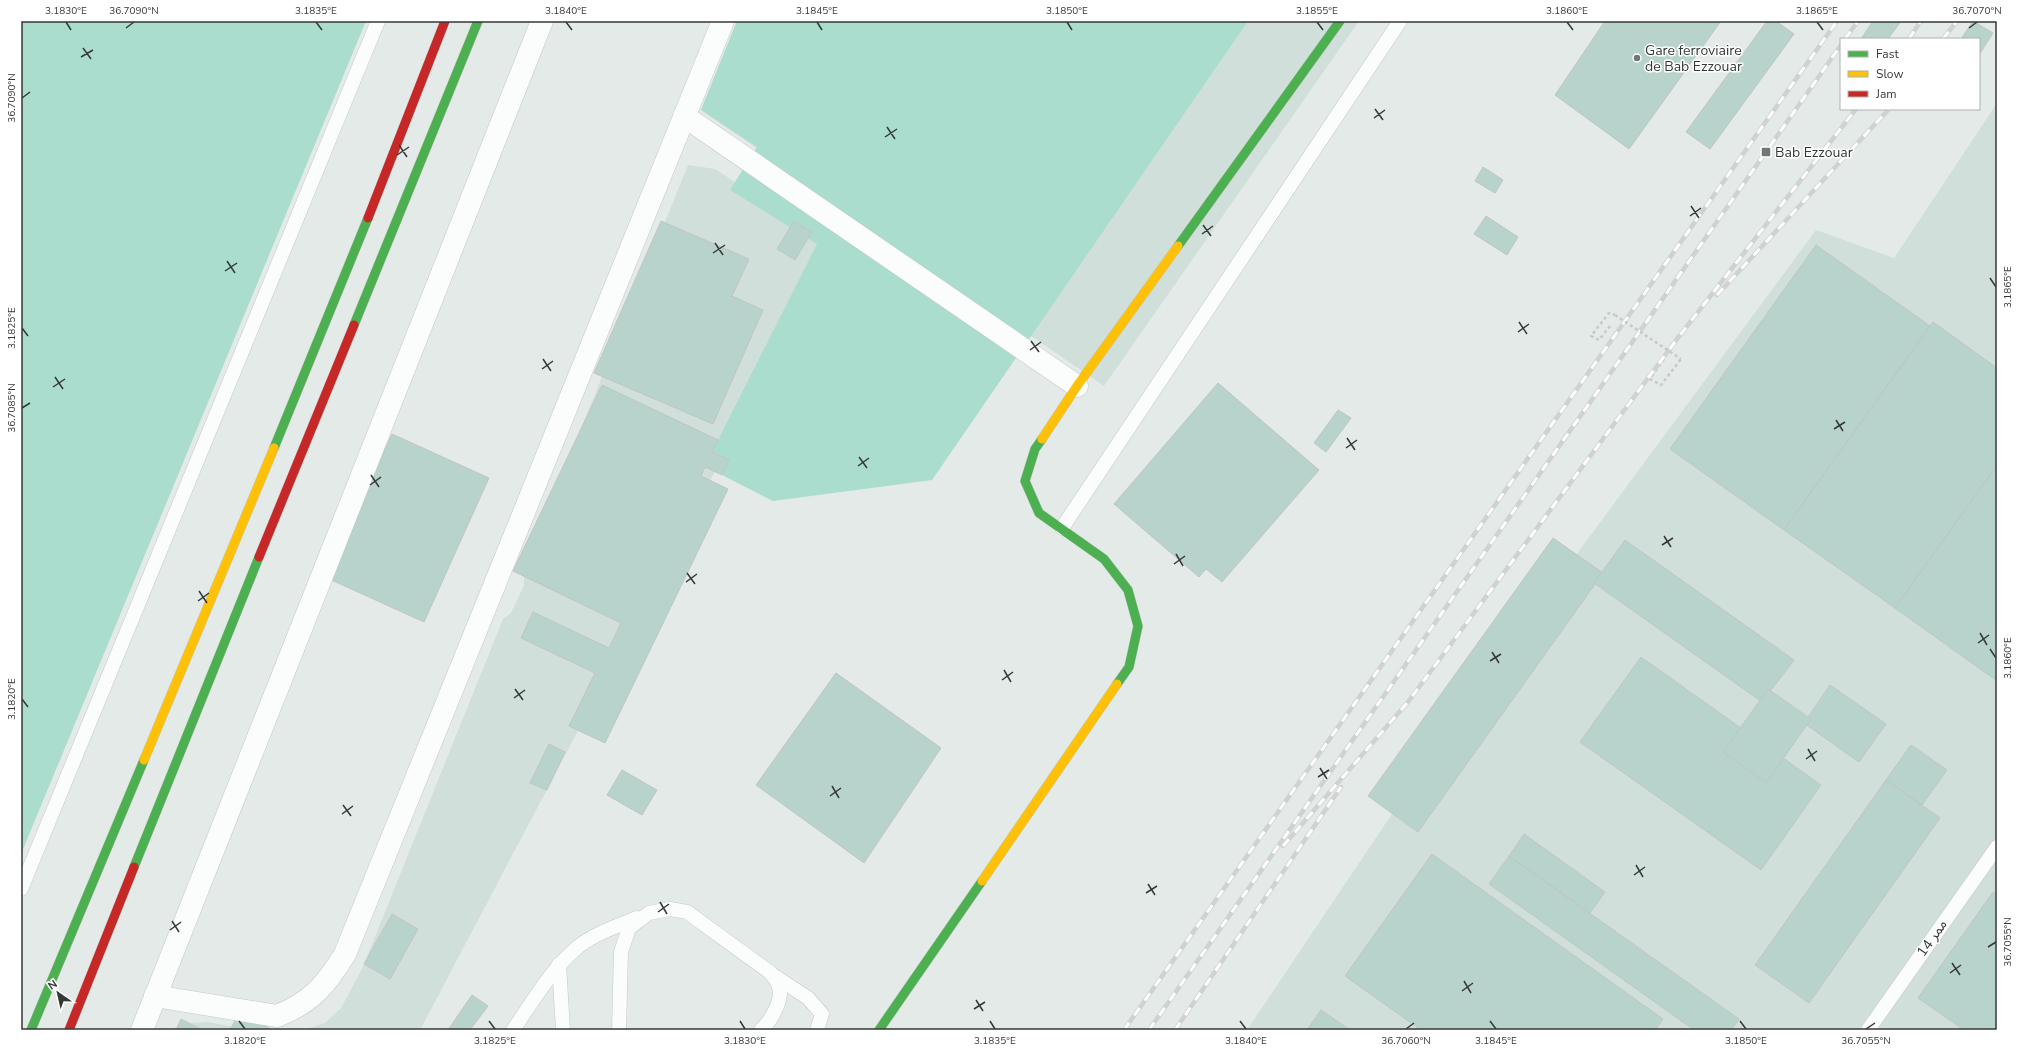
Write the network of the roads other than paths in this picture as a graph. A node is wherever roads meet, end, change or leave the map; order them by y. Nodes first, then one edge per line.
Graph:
1 (378, 21) edge
2 (445, 21) edge
3 (478, 21) edge
4 (542, 21) edge
5 (723, 21) edge
6 (1340, 21) edge
7 (1400, 21) edge
8 (684, 116) junction
9 (1077, 386) junction
10 (1062, 528) junction
11 (1997, 847) edge
12 (21, 889) edge
13 (649, 913) junction
14 (560, 964) junction
15 (771, 973) junction
16 (155, 996) junction
17 (32, 1030) edge
18 (69, 1030) edge
19 (142, 1030) edge
20 (513, 1030) edge
21 (563, 1030) edge
22 (619, 1030) edge
23 (761, 1030) edge
24 (817, 1030) edge
25 (879, 1030) edge
26 (1868, 1030) edge

1 - 12 lane
2 - 17 main road
3 - 18 main road
4 - 16 street
5 - 8 street
6 - 9 main road
7 - 10 lane
8 - 9 street
8 - 16 street
9 - 10 main road
10 - 25 main road
11 - 26 lane, ممر 14
13 - 14 lane
13 - 15 lane
13 - 22 lane
14 - 20 lane
14 - 21 lane
15 - 23 lane
15 - 24 lane
16 - 19 street

